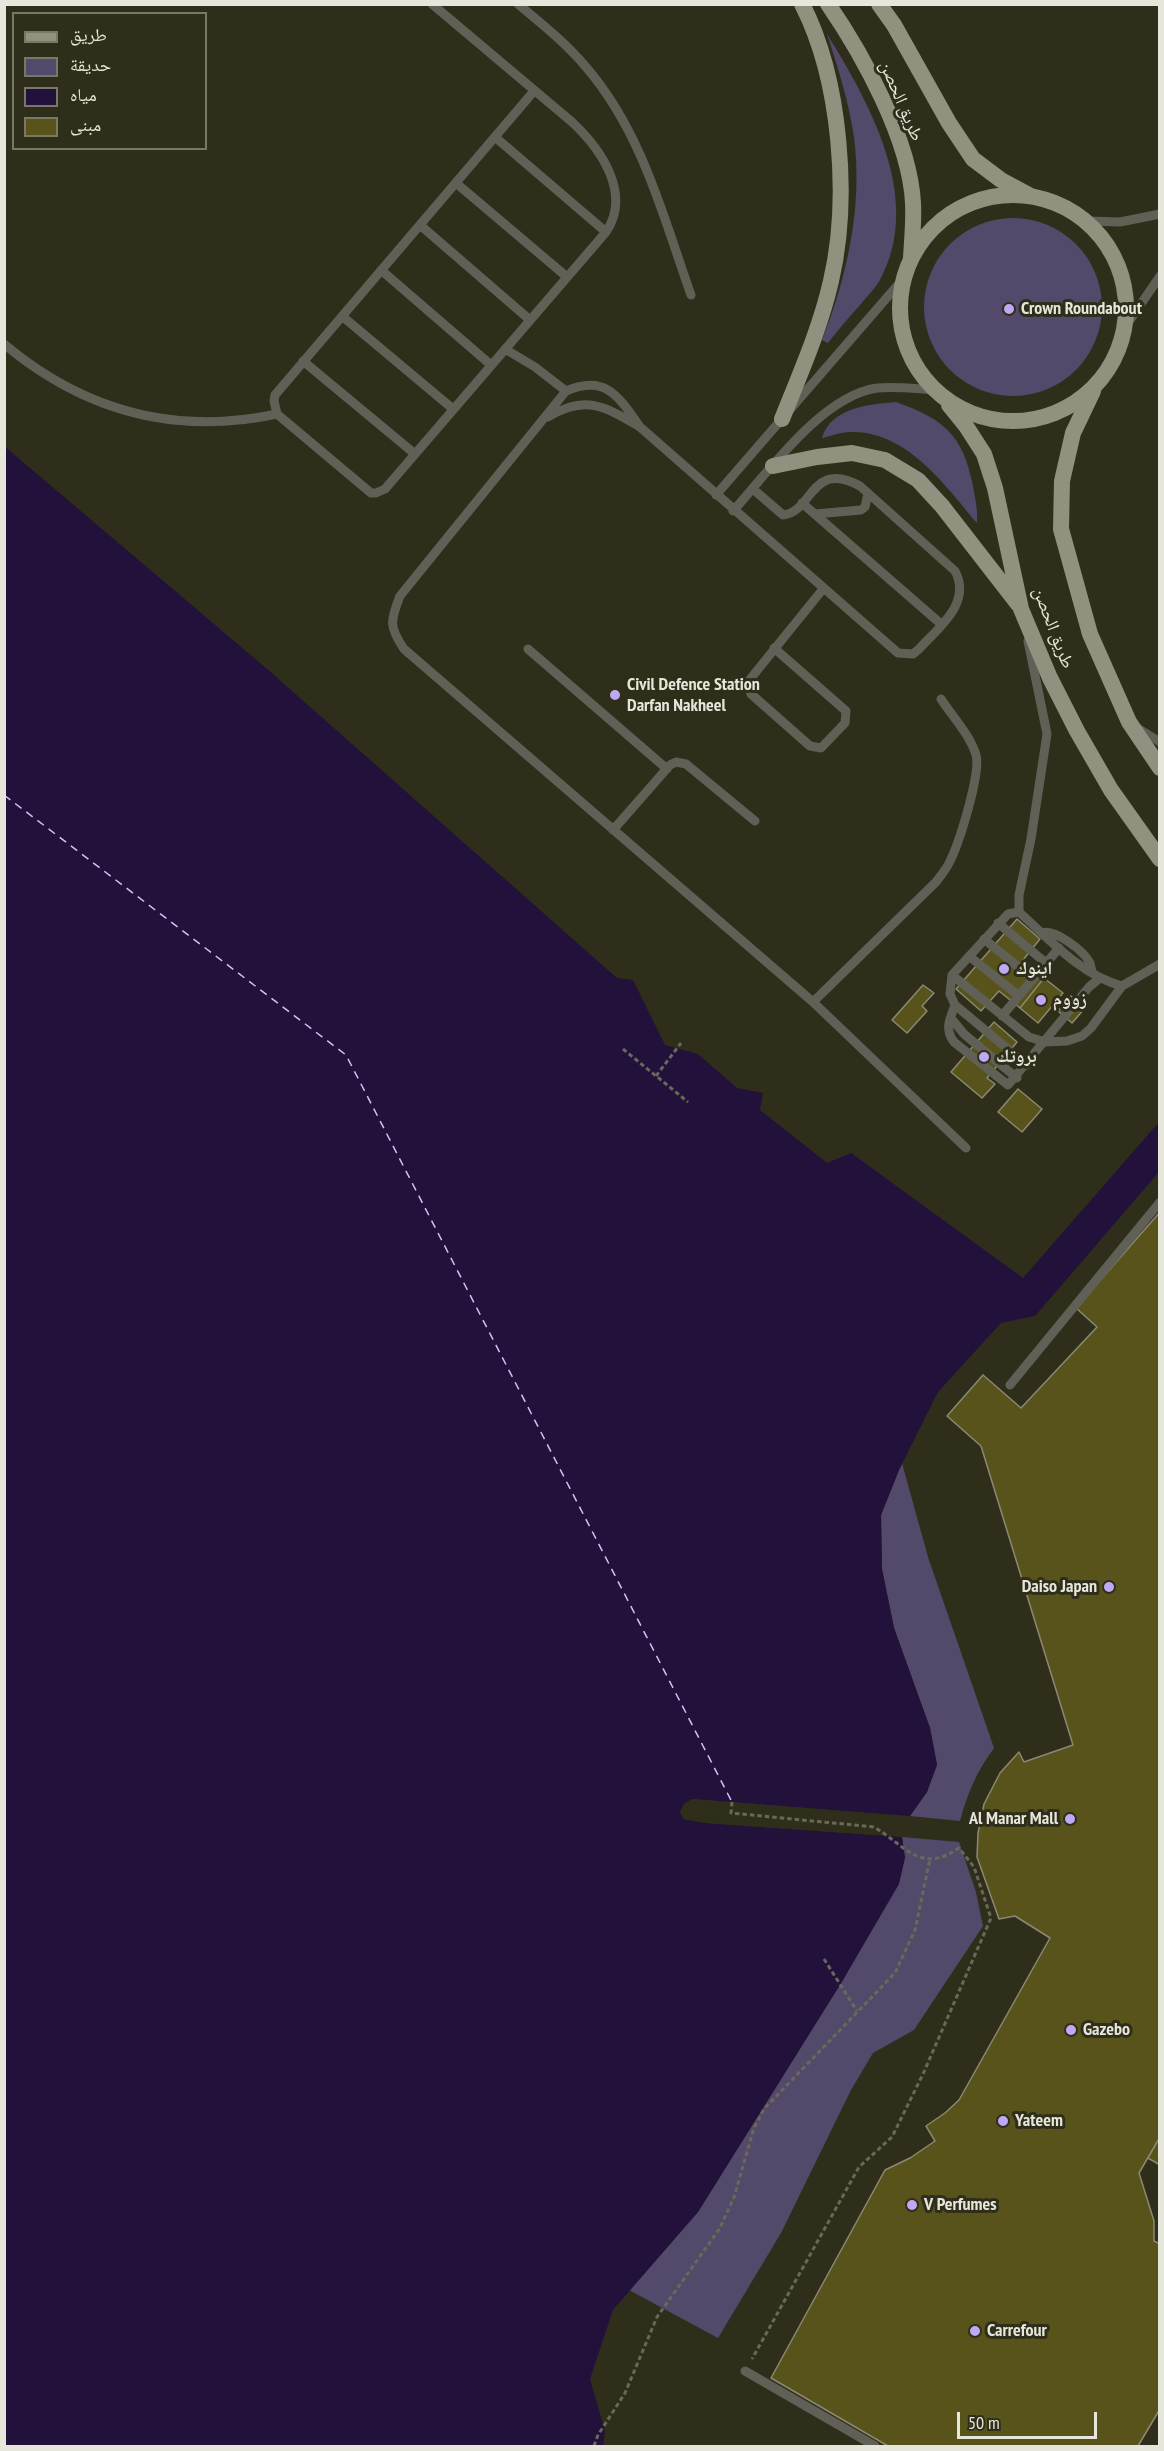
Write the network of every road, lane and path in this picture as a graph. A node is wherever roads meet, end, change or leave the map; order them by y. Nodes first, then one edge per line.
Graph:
1 (432, 4) edge
2 (518, 4) edge
3 (802, 4) edge
4 (828, 4) edge
5 (879, 4) edge
6 (534, 91) junction
7 (495, 137) junction
8 (456, 183) junction
9 (1033, 197) junction
10 (1160, 213) edge
11 (1088, 221) junction
12 (420, 225) junction
13 (606, 232) junction
14 (911, 258) junction
15 (381, 270) junction
16 (567, 276) junction
17 (1160, 276) edge
18 (903, 279) junction
19 (691, 296) dead end
20 (342, 316) junction
21 (530, 320) junction
22 (1126, 326) junction
23 (4, 344) edge
24 (505, 349) junction
25 (303, 361) junction
26 (491, 365) junction
27 (1093, 390) junction
28 (566, 391) junction
29 (940, 394) junction
30 (453, 409) junction
31 (277, 414) junction
32 (782, 419) junction
33 (544, 420) junction
34 (640, 428) junction
35 (415, 454) junction
36 (773, 466) junction
37 (753, 489) junction
38 (868, 493) junction
39 (716, 495) junction
40 (802, 503) junction
41 (733, 511) junction
42 (815, 514) junction
43 (823, 589) junction
44 (1022, 609) junction
45 (941, 624) junction
46 (774, 648) junction
47 (528, 649) dead end
48 (941, 699) dead end
49 (1129, 722) junction
50 (1160, 742) edge
51 (1160, 768) edge
52 (667, 769) junction
53 (755, 820) dead end
54 (613, 830) junction
55 (1160, 859) edge
56 (1019, 912) junction
57 (998, 923) junction
58 (1042, 933) junction
59 (984, 939) junction
60 (1059, 948) junction
61 (969, 956) junction
62 (1046, 963) junction
63 (1160, 964) edge
64 (952, 975) junction
65 (1096, 975) junction
66 (1033, 980) junction
67 (1122, 987) junction
68 (1019, 996) junction
69 (813, 1002) junction
70 (955, 1005) junction
71 (1002, 1016) junction
72 (1045, 1042) junction
73 (681, 1043) dead end
74 (624, 1050) dead end
75 (1027, 1065) junction
76 (656, 1076) junction
77 (688, 1102) dead end
78 (966, 1148) dead end
79 (1160, 1202) edge
80 (1010, 1385) dead end
81 (732, 1802) dead end
82 (930, 1859) junction
83 (824, 1959) dead end
84 (857, 2011) junction
85 (745, 2371) joint
86 (594, 2446) edge
87 (875, 2446) edge

1 - 6 lane
2 - 19 lane
3 - 32 main road
4 - 14 main road, طريق الحصن
5 - 9 main road, طريق الحصن
6 - 7 lane
6 - 13 lane
7 - 8 lane
7 - 13 lane
8 - 12 lane
8 - 16 lane
9 - 11 main road
9 - 14 main road
10 - 11 lane
11 - 22 main road
12 - 15 lane
12 - 21 lane
13 - 16 lane
14 - 18 main road, طريق الحصن
15 - 20 lane
15 - 26 lane
16 - 21 lane
17 - 22 lane
18 - 29 main road, طريق الحصن
18 - 32 lane
20 - 25 lane
20 - 30 lane
21 - 24 lane
22 - 27 main road
23 - 31 lane
24 - 26 lane
24 - 28 lane
25 - 31 lane
25 - 35 lane
26 - 30 lane
27 - 29 main road
27 - 49 main road, طريق الحصن
28 - 33 lane
28 - 34 lane
29 - 36 lane
29 - 44 main road, طريق الحصن
30 - 35 lane
31 - 35 lane
32 - 39 lane
33 - 34 lane
33 - 54 lane
34 - 39 lane
36 - 37 lane
36 - 44 main road
37 - 40 lane
37 - 41 lane
38 - 40 lane
38 - 42 lane
38 - 45 lane
39 - 41 lane
40 - 42 lane
41 - 43 lane
42 - 45 lane
43 - 45 lane
43 - 46 lane
44 - 55 main road, طريق الحصن
44 - 56 lane
46 - 46 lane
47 - 52 lane
48 - 69 lane
49 - 50 lane
49 - 51 main road, طريق الحصن
52 - 53 lane
52 - 54 lane
54 - 69 lane
56 - 57 lane
56 - 58 lane
57 - 59 lane
57 - 62 lane
58 - 60 lane
58 - 65 lane
59 - 61 lane
59 - 66 lane
60 - 62 lane
60 - 65 lane
61 - 64 lane
61 - 68 lane
62 - 66 lane
63 - 67 lane
64 - 70 lane
64 - 71 lane
65 - 67 lane
65 - 72 lane
66 - 68 lane
67 - 72 lane
68 - 71 lane
69 - 78 lane
70 - 75 lane
70 - 75 lane
71 - 72 lane
72 - 75 lane
73 - 76 path
74 - 76 path
76 - 77 path
79 - 80 lane
81 - 82 path
82 - 84 path
82 - 85 path
83 - 84 path
84 - 86 path
85 - 87 lane

